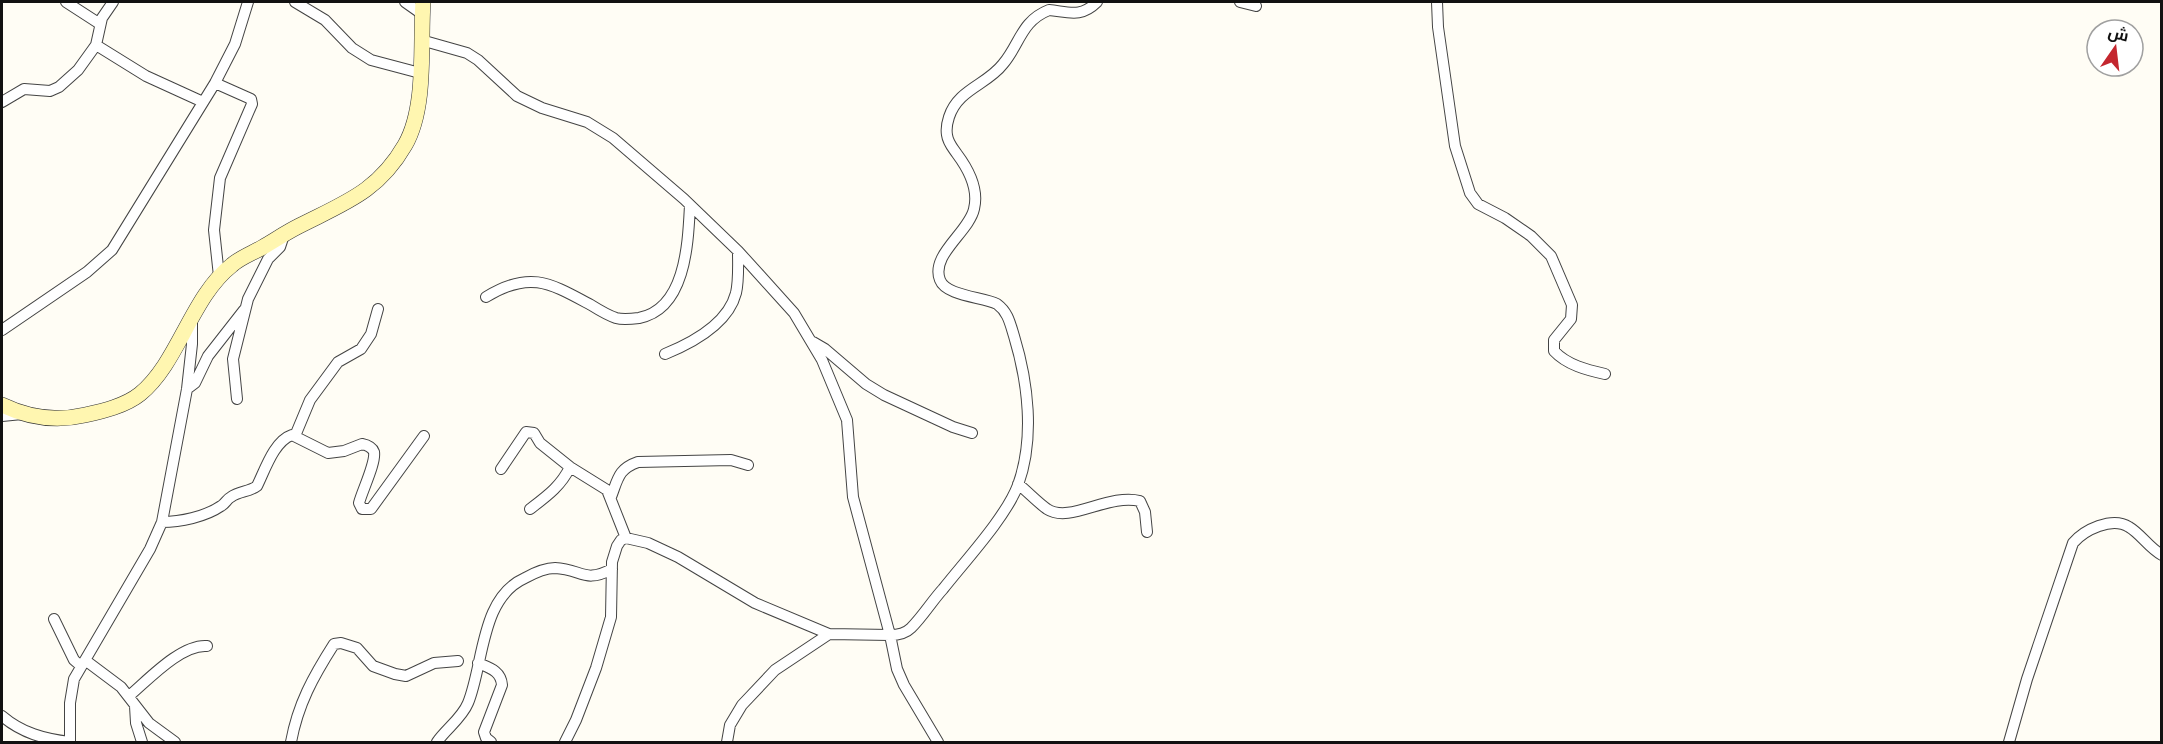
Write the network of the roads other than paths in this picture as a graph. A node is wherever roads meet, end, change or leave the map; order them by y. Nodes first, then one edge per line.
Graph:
1 (66, 2) edge
2 (112, 2) edge
3 (248, 2) edge
4 (296, 2) edge
5 (405, 2) edge
6 (1097, 2) edge
7 (1240, 2) edge
8 (1437, 2) edge
9 (1256, 6) dead end
10 (422, 8) edge
11 (100, 24) junction
12 (421, 40) junction
13 (96, 45) junction
14 (420, 73) junction
15 (215, 83) junction
16 (2, 102) edge
17 (203, 102) junction
18 (690, 205) junction
19 (284, 235) junction
20 (738, 251) junction
21 (219, 276) junction
22 (486, 297) dead end
23 (246, 308) junction
24 (378, 309) dead end
25 (192, 318) junction
26 (2, 330) edge
27 (813, 342) junction
28 (665, 354) dead end
29 (1605, 374) dead end
30 (187, 389) junction
31 (237, 399) dead end
32 (2, 405) edge
33 (22, 414) junction
34 (2, 416) edge
35 (972, 433) dead end
36 (296, 436) junction
37 (424, 436) dead end
38 (748, 465) dead end
39 (570, 467) junction
40 (501, 469) dead end
41 (1018, 484) junction
42 (611, 497) junction
43 (530, 509) dead end
44 (162, 522) junction
45 (1148, 532) dead end
46 (626, 538) junction
47 (2162, 555) edge
48 (612, 569) junction
49 (54, 619) dead end
50 (829, 634) junction
51 (890, 634) junction
52 (207, 646) dead end
53 (458, 662) dead end
54 (83, 663) junction
55 (478, 663) junction
56 (132, 701) junction
57 (2, 716) edge
58 (70, 742) edge
59 (142, 742) edge
60 (175, 742) edge
61 (291, 742) edge
62 (437, 742) edge
63 (491, 742) edge
64 (566, 742) edge
65 (728, 742) edge
66 (938, 742) edge
67 (2009, 742) edge

1 - 11 street
2 - 11 street
3 - 15 street
4 - 14 street
5 - 10 street
6 - 41 street
7 - 9 street
8 - 29 street
10 - 12 street
11 - 13 street
12 - 14 street
12 - 18 street
13 - 16 street
13 - 17 street
14 - 19 street
15 - 17 street
15 - 21 street
17 - 26 street
18 - 20 street
18 - 22 street
19 - 21 street
19 - 23 street
20 - 27 street
20 - 28 street
21 - 25 street
23 - 30 street
23 - 31 street
24 - 36 street
25 - 30 street
25 - 33 street
27 - 35 street
27 - 51 street
30 - 44 street
32 - 33 street
33 - 34 street
36 - 37 street
36 - 44 street
38 - 42 street
39 - 40 street
39 - 42 street
39 - 43 street
41 - 45 street
41 - 51 street
42 - 46 street
44 - 54 street
46 - 48 street
46 - 50 street
47 - 67 street
48 - 55 street
48 - 64 street
49 - 54 street
50 - 51 street
50 - 65 street
51 - 66 street
52 - 56 street
53 - 61 street
54 - 56 street
54 - 58 street
55 - 62 street
55 - 63 street
56 - 59 street
56 - 60 street
57 - 58 street

